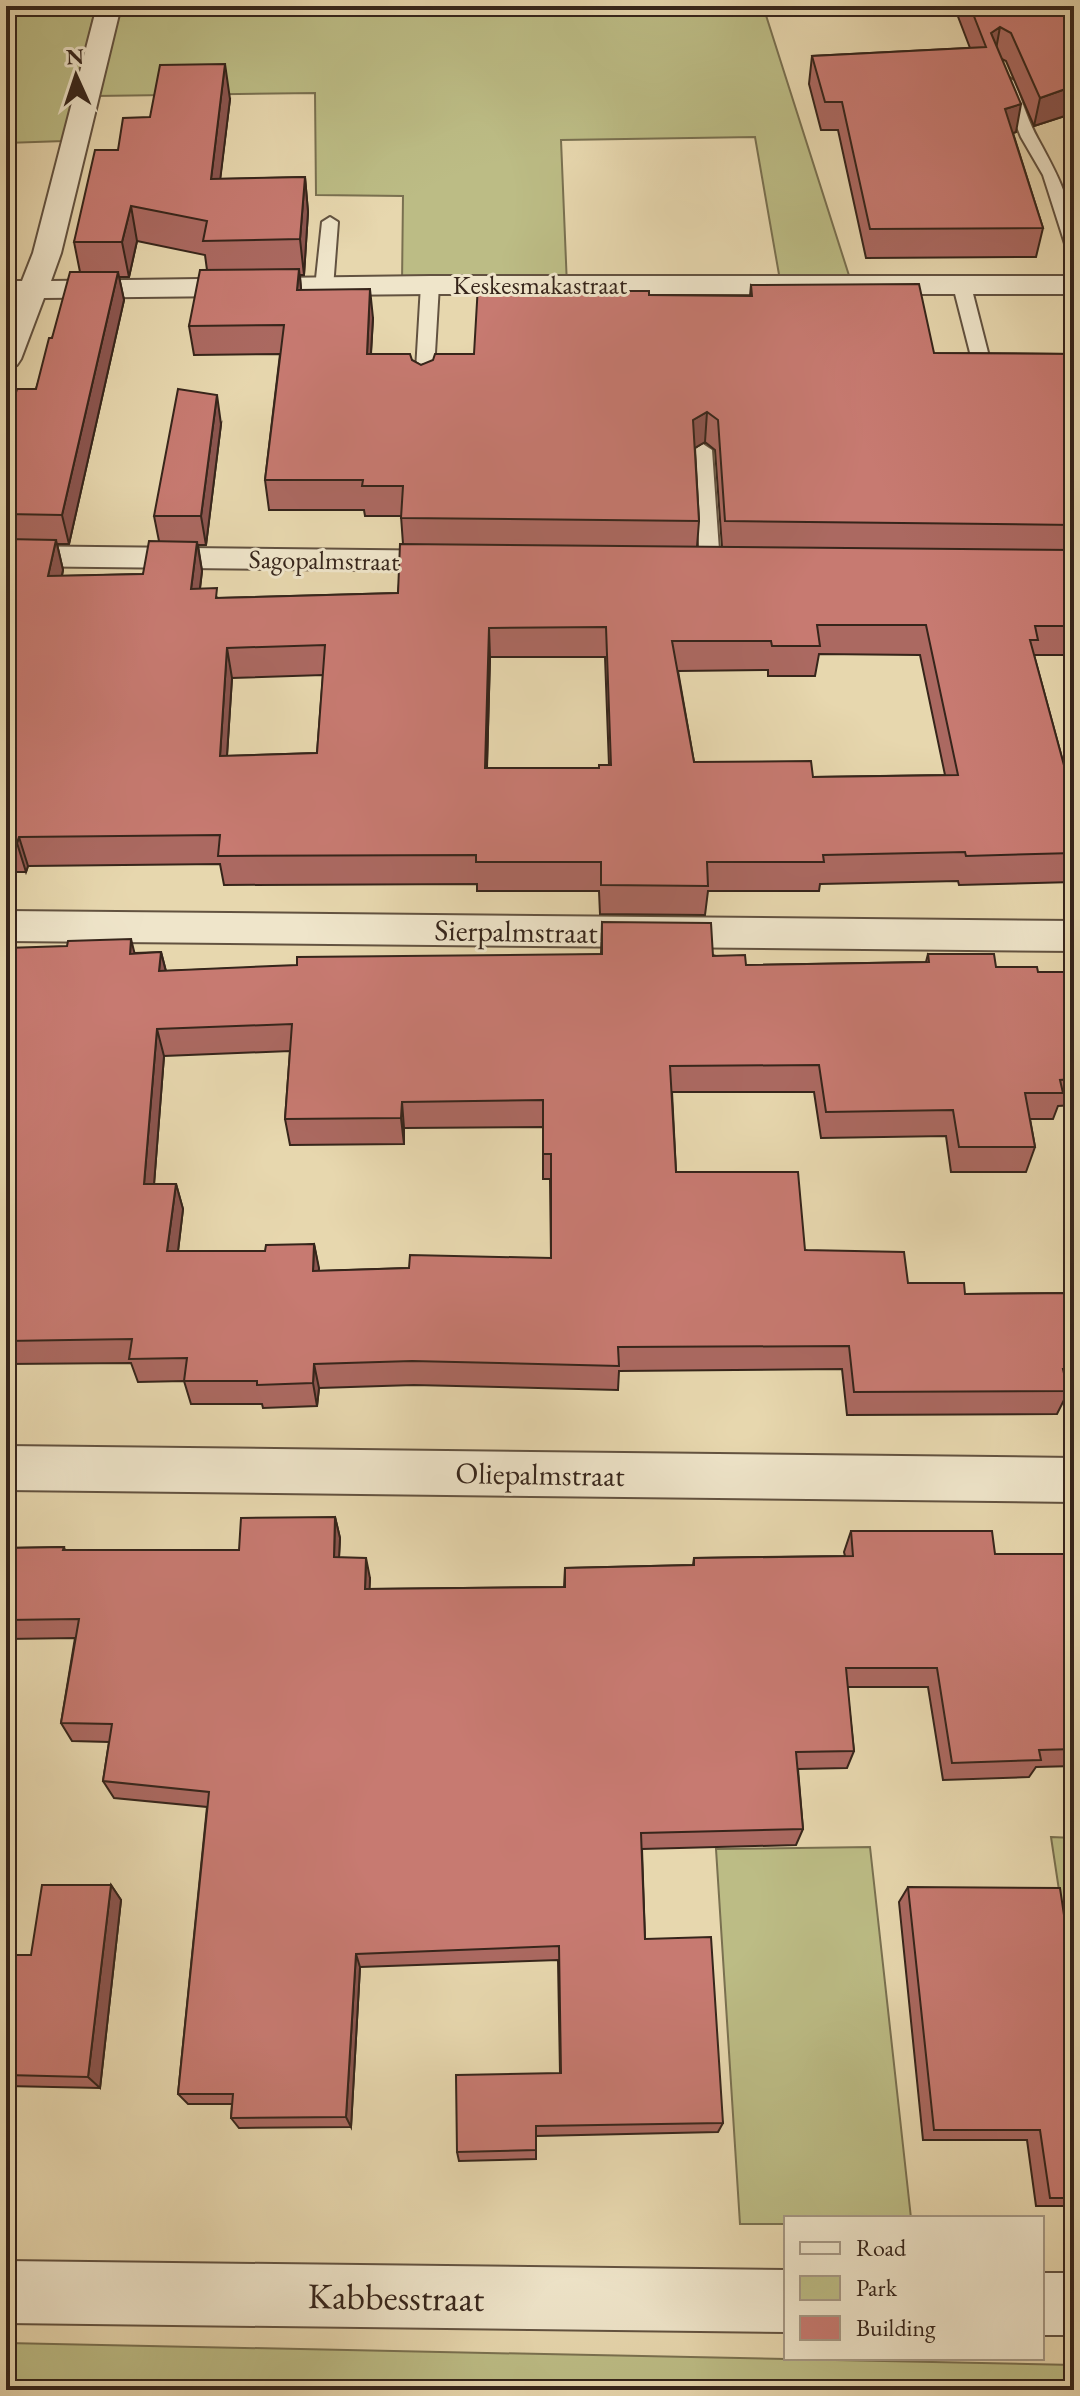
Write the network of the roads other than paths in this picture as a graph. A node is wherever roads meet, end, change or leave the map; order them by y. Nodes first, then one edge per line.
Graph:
1 (109, 6) edge
2 (996, 62) edge
3 (330, 222) dead end
4 (1074, 247) edge
5 (430, 285) junction
6 (1074, 285) edge
7 (962, 286) junction
8 (324, 288) junction
9 (18, 290) edge
10 (6, 359) edge
11 (985, 376) edge
12 (424, 387) edge
13 (703, 450) dead end
14 (6, 556) edge
15 (491, 562) edge
16 (711, 564) edge
17 (6, 926) edge
18 (1074, 936) edge
19 (6, 1468) edge
20 (1074, 1480) edge
21 (6, 2292) edge
22 (784, 2301) edge
23 (1044, 2304) edge
24 (1074, 2304) edge

1 - 9 street
2 - 4 lane
3 - 8 lane
5 - 7 street, Keskesmakastraat
5 - 8 street, Keskesmakastraat
5 - 12 lane
6 - 7 street, Keskesmakastraat
7 - 11 lane
8 - 9 street, Keskesmakastraat
9 - 10 street
13 - 16 lane
14 - 15 street, Sagopalmstraat
17 - 18 street, Sierpalmstraat
19 - 20 street, Oliepalmstraat
21 - 22 street, Kabbesstraat
23 - 24 street

